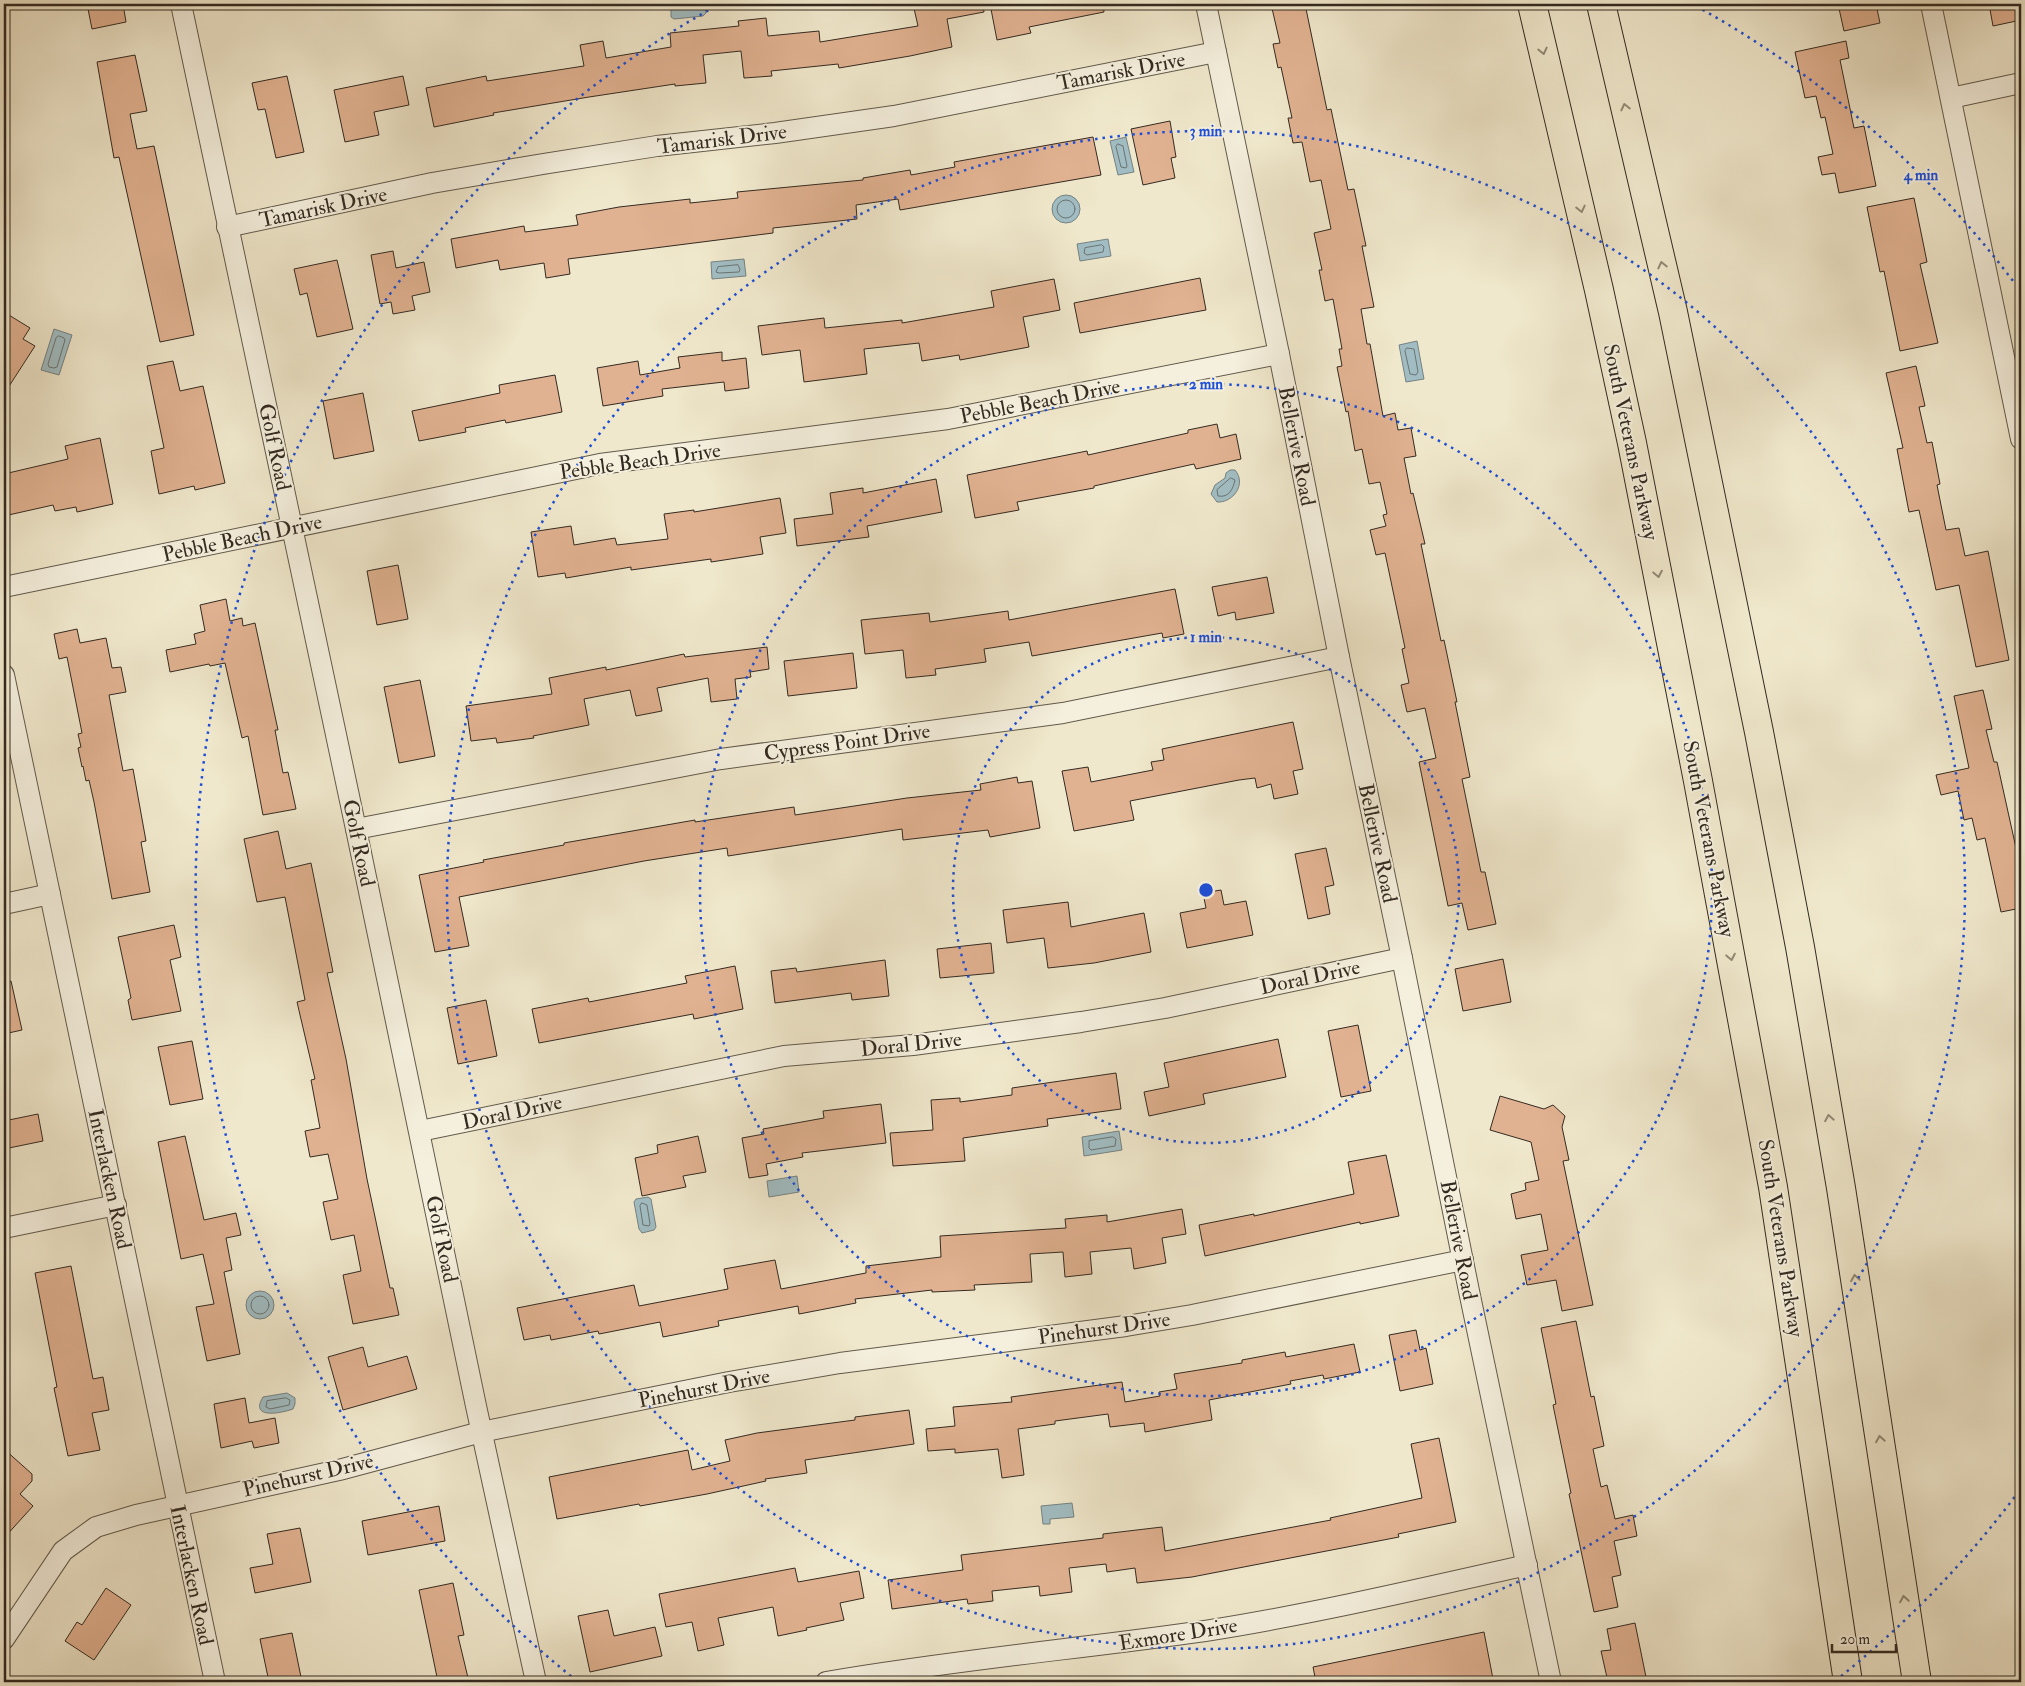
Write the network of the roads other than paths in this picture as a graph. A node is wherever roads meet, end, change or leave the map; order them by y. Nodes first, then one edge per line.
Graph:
1 (181, 4) edge
2 (1206, 4) edge
3 (1532, 4) edge
4 (1601, 4) edge
5 (1931, 4) edge
6 (1216, 52) junction
7 (2021, 83) edge
8 (1951, 98) junction
9 (227, 227) junction
10 (1279, 354) junction
11 (2020, 425) edge
12 (292, 527) junction
13 (4, 587) edge
14 (1339, 657) junction
15 (4, 675) edge
16 (356, 829) junction
17 (50, 894) junction
18 (4, 904) edge
19 (1402, 958) junction
20 (420, 1131) junction
21 (116, 1205) junction
22 (4, 1228) edge
23 (1463, 1260) junction
24 (481, 1432) junction
25 (177, 1505) junction
26 (1527, 1565) junction
27 (4, 1639) edge
28 (1844, 1653) junction
29 (214, 1682) edge
30 (536, 1682) edge
31 (826, 1682) edge
32 (1551, 1682) edge
33 (1840, 1682) edge
34 (1848, 1682) edge
35 (1916, 1682) edge

1 - 9 street, Golf Road
2 - 6 street, Bellerive Road
3 -> 28 highway, South Veterans Parkway
35 -> 4 highway
5 - 8 street
6 - 9 street, Tamarisk Drive
6 - 10 street, Bellerive Road
7 - 8 street
8 - 11 street
9 - 12 street, Golf Road
10 - 12 street, Pebble Beach Drive
10 - 14 street, Bellerive Road
12 - 13 street, Pebble Beach Drive
12 - 16 street, Golf Road
14 - 16 street, Cypress Point Drive
14 - 19 street, Bellerive Road
15 - 17 street, Interlacken Road
16 - 20 street, Golf Road
17 - 18 street
17 - 21 street, Interlacken Road
19 - 20 street, Doral Drive
19 - 23 street, Bellerive Road
20 - 24 street, Golf Road
21 - 22 street
21 - 25 street, Interlacken Road
23 - 24 street, Pinehurst Drive
23 - 26 street, Bellerive Road
24 - 25 street, Pinehurst Drive
24 - 30 street, Golf Road
25 - 27 street, Pinehurst Drive
25 - 29 street, Interlacken Road
26 - 31 street, Exmore Drive
26 - 32 street, Bellerive Road
28 - 33 highway
28 - 34 highway, South Veterans Parkway

